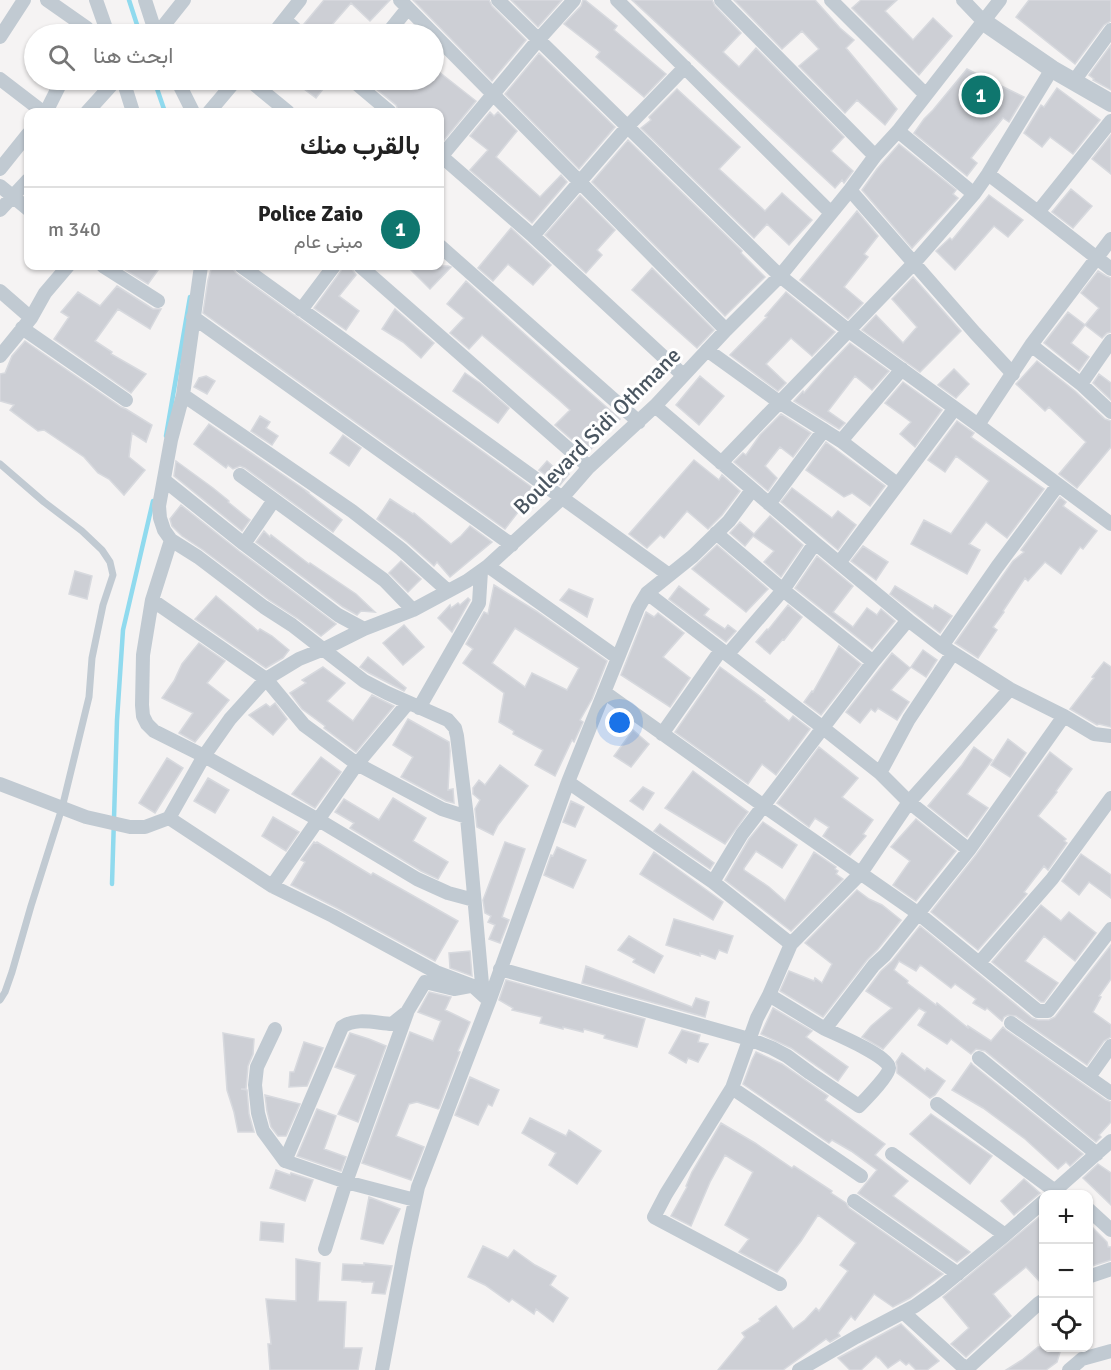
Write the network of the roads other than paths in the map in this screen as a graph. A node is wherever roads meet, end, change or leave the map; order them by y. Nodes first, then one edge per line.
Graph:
1 (24, 0) edge
2 (47, 0) edge
3 (94, 0) edge
4 (145, 0) edge
5 (184, 0) edge
6 (300, 0) edge
7 (498, 0) edge
8 (574, 0) edge
9 (616, 0) edge
10 (721, 0) edge
11 (831, 0) edge
12 (963, 0) edge
13 (1000, 0) edge
14 (404, 4) edge
15 (285, 20) junction
16 (984, 21) junction
17 (77, 24) edge
18 (88, 24) edge
19 (104, 24) edge
20 (153, 24) edge
21 (165, 24) edge
22 (282, 24) edge
23 (290, 24) edge
24 (393, 24) edge
25 (424, 24) edge
26 (1111, 30) edge
27 (0, 37) edge
28 (539, 39) junction
29 (444, 44) edge
30 (685, 67) junction
31 (1052, 69) junction
32 (0, 79) edge
33 (1074, 81) junction
34 (56, 90) edge
35 (107, 90) edge
36 (126, 90) edge
37 (182, 90) edge
38 (228, 90) edge
39 (261, 90) edge
40 (364, 90) edge
41 (493, 93) junction
42 (926, 95) junction
43 (1111, 103) edge
44 (39, 108) edge
45 (46, 108) edge
46 (91, 108) edge
47 (132, 108) edge
48 (191, 108) edge
49 (212, 108) edge
50 (283, 108) edge
51 (385, 108) edge
52 (1111, 121) edge
53 (628, 126) junction
54 (898, 131) junction
55 (24, 139) edge
56 (444, 151) edge
57 (875, 156) junction
58 (444, 159) edge
59 (0, 169) edge
60 (988, 174) junction
61 (580, 182) junction
62 (24, 185) edge
63 (0, 186) edge
64 (850, 190) junction
65 (974, 194) junction
66 (13, 197) junction
67 (24, 206) edge
68 (0, 210) edge
69 (1038, 212) junction
70 (831, 213) junction
71 (533, 236) junction
72 (1111, 239) edge
73 (444, 250) edge
74 (1096, 258) junction
75 (914, 263) junction
76 (1111, 269) edge
77 (65, 270) edge
78 (109, 270) edge
79 (200, 270) edge
80 (246, 270) edge
81 (331, 270) edge
82 (365, 270) edge
83 (780, 276) junction
84 (0, 291) edge
85 (158, 301) dead end
86 (301, 310) junction
87 (193, 317) junction
88 (27, 323) junction
89 (726, 330) junction
90 (849, 331) junction
91 (1110, 344) edge
92 (1031, 345) junction
93 (707, 350) junction
94 (0, 356) edge
95 (902, 369) junction
96 (1013, 374) junction
97 (683, 375) junction
98 (1081, 384) junction
99 (183, 395) junction
100 (126, 400) dead end
101 (779, 402) junction
102 (655, 406) junction
103 (955, 408) junction
104 (1111, 412) edge
105 (639, 422) junction
106 (978, 425) junction
107 (824, 430) junction
108 (841, 441) junction
109 (721, 463) junction
110 (0, 464) edge
111 (589, 467) junction
112 (240, 475) dead end
113 (164, 480) junction
114 (897, 484) junction
115 (1058, 485) junction
116 (752, 490) junction
117 (562, 498) junction
118 (273, 500) junction
119 (769, 504) junction
120 (1111, 524) edge
121 (716, 533) junction
122 (171, 540) junction
123 (244, 543) junction
124 (815, 543) junction
125 (512, 545) junction
126 (839, 563) junction
127 (484, 569) junction
128 (669, 575) junction
129 (783, 590) junction
130 (448, 591) junction
131 (646, 593) junction
132 (152, 600) junction
133 (413, 610) junction
134 (908, 620) junction
135 (364, 629) junction
136 (324, 649) junction
137 (947, 649) junction
138 (725, 652) junction
139 (618, 658) junction
140 (873, 662) junction
141 (266, 679) junction
142 (1010, 689) junction
143 (604, 692) junction
144 (413, 705) junction
145 (1064, 716) junction
146 (823, 727) junction
147 (662, 734) junction
148 (1111, 736) edge
149 (204, 756) junction
150 (357, 764) junction
151 (880, 773) junction
152 (568, 782) junction
153 (0, 784) edge
154 (1111, 798) edge
155 (909, 802) junction
156 (764, 807) junction
157 (62, 808) junction
158 (467, 817) junction
159 (169, 818) junction
160 (317, 819) junction
161 (969, 850) junction
162 (861, 873) junction
163 (713, 882) junction
164 (272, 886) junction
165 (474, 900) junction
166 (919, 914) junction
167 (1111, 929) edge
168 (791, 944) junction
169 (979, 963) junction
170 (500, 969) junction
171 (482, 993) junction
172 (769, 995) junction
173 (0, 1000) edge
174 (407, 1011) junction
175 (1011, 1023) dead end
176 (275, 1029) dead end
177 (825, 1029) junction
178 (749, 1040) junction
179 (1111, 1046) edge
180 (979, 1058) dead end
181 (1089, 1077) junction
182 (732, 1088) junction
183 (1111, 1093) edge
184 (937, 1104) dead end
185 (1111, 1142) edge
186 (892, 1154) dead end
187 (1097, 1154) junction
188 (285, 1161) junction
189 (861, 1176) dead end
190 (346, 1182) junction
191 (1056, 1190) edge
192 (415, 1200) junction
193 (854, 1201) dead end
194 (1039, 1205) edge
195 (1093, 1213) edge
196 (1111, 1230) edge
197 (1005, 1235) junction
198 (325, 1249) dead end
199 (1111, 1269) edge
200 (958, 1274) junction
201 (1093, 1276) edge
202 (780, 1284) dead end
203 (1039, 1302) edge
204 (903, 1312) junction
205 (1111, 1354) edge
206 (382, 1370) edge
207 (799, 1370) edge
208 (1069, 1370) edge

1 - 27 street
2 - 17 street
3 - 18 street
3 - 19 street
4 - 20 street
5 - 21 street
6 - 15 street
7 - 28 street
8 - 28 street
9 - 30 street
10 - 57 street
11 - 42 street
12 - 16 street
13 - 16 street, Boulevard Sidi Othmane
14 - 24 street
14 - 25 street
15 - 22 street
15 - 23 street
16 - 31 street
16 - 42 street, Boulevard Sidi Othmane
26 - 33 street
28 - 41 street
28 - 53 street
29 - 41 street
30 - 53 street
30 - 70 street
31 - 33 street
31 - 60 street
32 - 44 street
33 - 43 street
34 - 45 street
35 - 46 street
36 - 47 street
37 - 48 street
38 - 49 street
39 - 50 street
40 - 51 street
41 - 56 street
41 - 61 street
42 - 54 street, Boulevard Sidi Othmane
52 - 69 street
53 - 61 street
53 - 83 street
54 - 57 street, Boulevard Sidi Othmane
54 - 65 street
55 - 59 street
57 - 64 street, Boulevard Sidi Othmane
58 - 71 street
60 - 65 street
60 - 69 street
61 - 71 street
61 - 89 street
62 - 66 street
63 - 66 street
64 - 70 street, Boulevard Sidi Othmane
64 - 75 street
65 - 75 street
66 - 67 street
66 - 68 street
69 - 74 street
70 - 83 street, Boulevard Sidi Othmane
71 - 97 street
72 - 74 street
73 - 105 street
74 - 76 street
74 - 92 street
75 - 90 street
75 - 96 street
77 - 88 street
78 - 85 street
79 - 87 street
80 - 86 street
81 - 86 street
82 - 111 street
83 - 89 street, Boulevard Sidi Othmane
83 - 90 street
84 - 88 street
86 - 117 street
87 - 99 street
87 - 125 street
88 - 94 street
88 - 100 street
89 - 93 street, Boulevard Sidi Othmane
90 - 95 street
90 - 101 street
91 - 98 street
92 - 96 street
92 - 98 street
93 - 97 street, Boulevard Sidi Othmane
93 - 101 street
95 - 103 street
95 - 108 street
96 - 106 street
97 - 102 street, Boulevard Sidi Othmane
98 - 104 street
99 - 113 street
99 - 130 street
101 - 107 street
101 - 109 street
102 - 105 street, Boulevard Sidi Othmane
102 - 109 street
103 - 106 street
103 - 114 street
105 - 111 street, Boulevard Sidi Othmane
106 - 115 street
107 - 108 street
107 - 119 street
108 - 114 street
109 - 116 street
110 - 157 lane
111 - 117 street, Boulevard Sidi Othmane
112 - 118 street
113 - 122 street
113 - 123 street
114 - 126 street
115 - 120 street
115 - 137 street
116 - 119 street
116 - 121 street
117 - 125 street, Boulevard Sidi Othmane
117 - 128 street
118 - 123 street
118 - 133 street
119 - 124 street
121 - 128 street
121 - 129 street
122 - 132 street
122 - 136 street
123 - 135 street
124 - 126 street
124 - 129 street
125 - 127 street, Boulevard Sidi Othmane
126 - 134 street
127 - 130 street, Boulevard Sidi Othmane
127 - 139 street
127 - 144 street
128 - 131 street
129 - 138 street
129 - 140 street
130 - 133 street, Boulevard Sidi Othmane
131 - 138 street
131 - 139 street
132 - 141 street
132 - 149 street
133 - 135 street, Boulevard Sidi Othmane
134 - 137 street
134 - 140 street
135 - 136 street, Boulevard Sidi Othmane
136 - 141 street, Boulevard Sidi Othmane
136 - 144 street
137 - 142 street
137 - 151 street
138 - 146 street
138 - 147 street
139 - 143 street
140 - 146 street
141 - 149 street, Boulevard Sidi Othmane
141 - 150 street
142 - 145 street
142 - 155 street
143 - 147 street
143 - 152 street
144 - 150 street
144 - 158 street
145 - 148 street
145 - 161 street
146 - 151 street
146 - 156 street
147 - 156 street
149 - 159 street, Boulevard Sidi Othmane
149 - 160 street
150 - 158 street
150 - 160 street
151 - 155 street
152 - 163 street
152 - 170 street
153 - 157 street
154 - 169 street
155 - 161 street
155 - 162 street
156 - 162 street
156 - 163 street
157 - 159 street
157 - 173 lane
158 - 165 street
159 - 164 street
160 - 164 street
160 - 165 street
161 - 166 street
162 - 166 street
162 - 168 street
163 - 168 street
164 - 171 street
165 - 171 street
166 - 169 street
166 - 177 street
167 - 169 street
168 - 172 street
170 - 171 street
170 - 178 street
171 - 174 street
171 - 192 street
172 - 177 street
172 - 178 street
174 - 188 street
174 - 190 street
175 - 181 street
176 - 188 street
177 - 178 street
178 - 182 street
179 - 181 street
180 - 187 street
181 - 183 street
182 - 189 street
182 - 202 street
184 - 191 street
185 - 187 street
186 - 197 street
187 - 191 street
188 - 190 street
190 - 192 street
190 - 198 street
192 - 206 street
193 - 200 street
194 - 197 street
195 - 196 street
197 - 200 street
199 - 201 street
200 - 204 street
203 - 204 street
204 - 207 street
205 - 208 street

